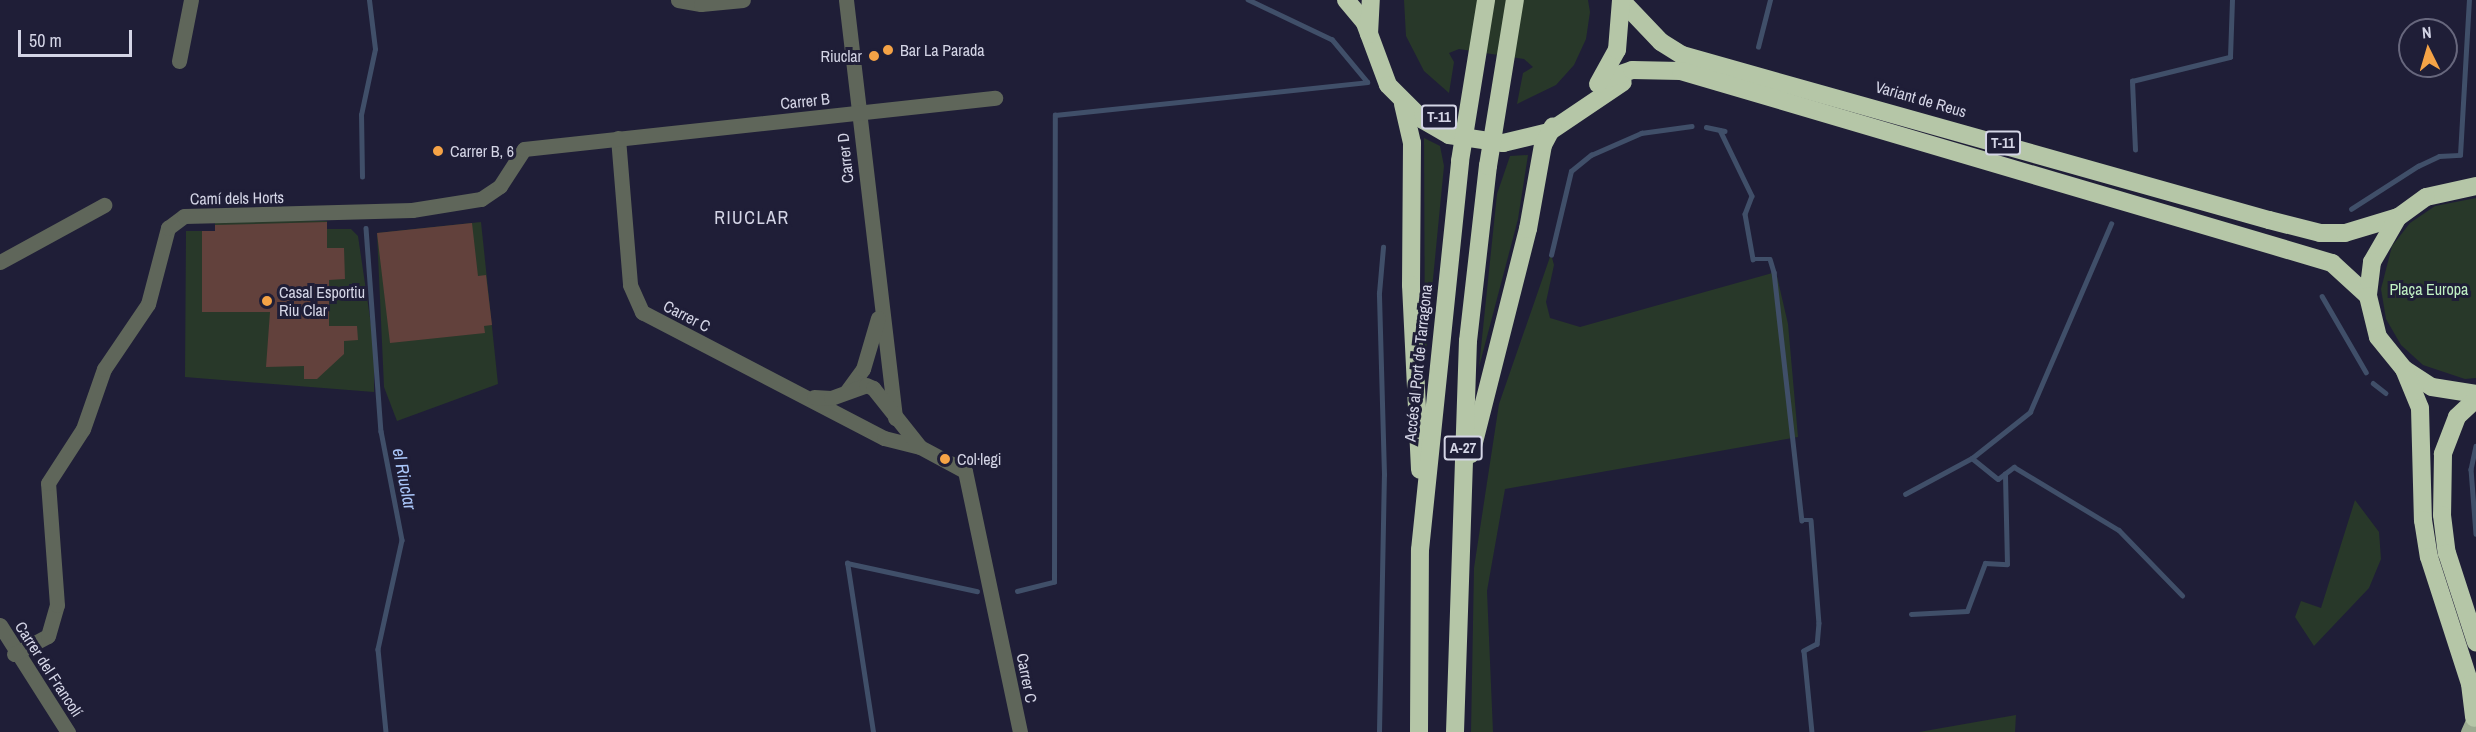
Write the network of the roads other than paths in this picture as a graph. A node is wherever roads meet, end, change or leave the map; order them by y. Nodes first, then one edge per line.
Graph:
1 (191, 0) edge
2 (678, 0) edge
3 (743, 0) edge
4 (846, 0) edge
5 (1346, 0) edge
6 (1356, 0) edge
7 (1486, 0) edge
8 (1515, 0) edge
9 (1621, 0) edge
10 (1637, 0) edge
11 (1371, 9) edge
12 (1368, 37) junction
13 (1709, 60) junction
14 (179, 61) dead end
15 (1603, 80) junction
16 (1728, 88) junction
17 (995, 98) dead end
18 (1403, 104) junction
19 (858, 113) junction
20 (1558, 123) junction
21 (618, 138) junction
22 (2476, 186) edge
23 (104, 205) dead end
24 (2398, 217) junction
25 (0, 262) edge
26 (2368, 297) junction
27 (879, 312) junction
28 (2404, 369) junction
29 (847, 391) junction
30 (2476, 394) edge
31 (811, 397) junction
32 (2476, 399) edge
33 (895, 418) junction
34 (862, 426) junction
35 (920, 447) junction
36 (1424, 492) junction
37 (1461, 493) junction
38 (0, 625) edge
39 (2476, 642) edge
40 (15, 654) junction
41 (2473, 721) edge
42 (68, 732) edge
43 (1020, 732) edge
44 (1417, 732) edge
45 (1455, 732) edge

1 - 14 street
2 - 3 street
4 - 19 street, Carrer D
5 - 12 highway
6 - 11 highway, T-11
7 - 36 highway, Accés al Port de Tarragona / A-27, bridge
8 - 37 highway, A-27, bridge
9 - 13 highway, Variant de Reus / T-11
9 - 15 highway, T-11
10 - 13 highway
11 - 12 highway
11 - 20 highway, T-11
12 - 18 highway
13 - 24 highway, Variant de Reus / T-11
15 - 16 highway, T-11
15 - 20 highway, T-11
16 - 20 highway
16 - 26 highway, T-11
17 - 19 street, Carrer B
18 - 20 highway
18 - 36 highway
19 - 21 street, Carrer B
19 - 27 street, Carrer D
20 - 37 highway
21 - 31 street, Carrer C
21 - 40 street, Camí dels Horts
22 - 24 highway, T-11
23 - 25 street
24 - 26 highway, T-11
26 - 28 highway, T-11
27 - 29 street, Carrer D
27 - 33 street, Carrer D
28 - 30 highway, T-11
28 - 41 highway
29 - 31 street, Carrer C
29 - 33 street, Carrer C
29 - 34 street
31 - 34 street, Carrer C
32 - 39 highway
33 - 35 street, Carrer C
34 - 35 street, Carrer C
35 - 43 street, Carrer C
36 - 44 highway, Accés al Port de Tarragona / A-27
37 - 45 highway, A-27
38 - 40 street, Carrer del Francolí
40 - 42 street, Carrer del Francolí

